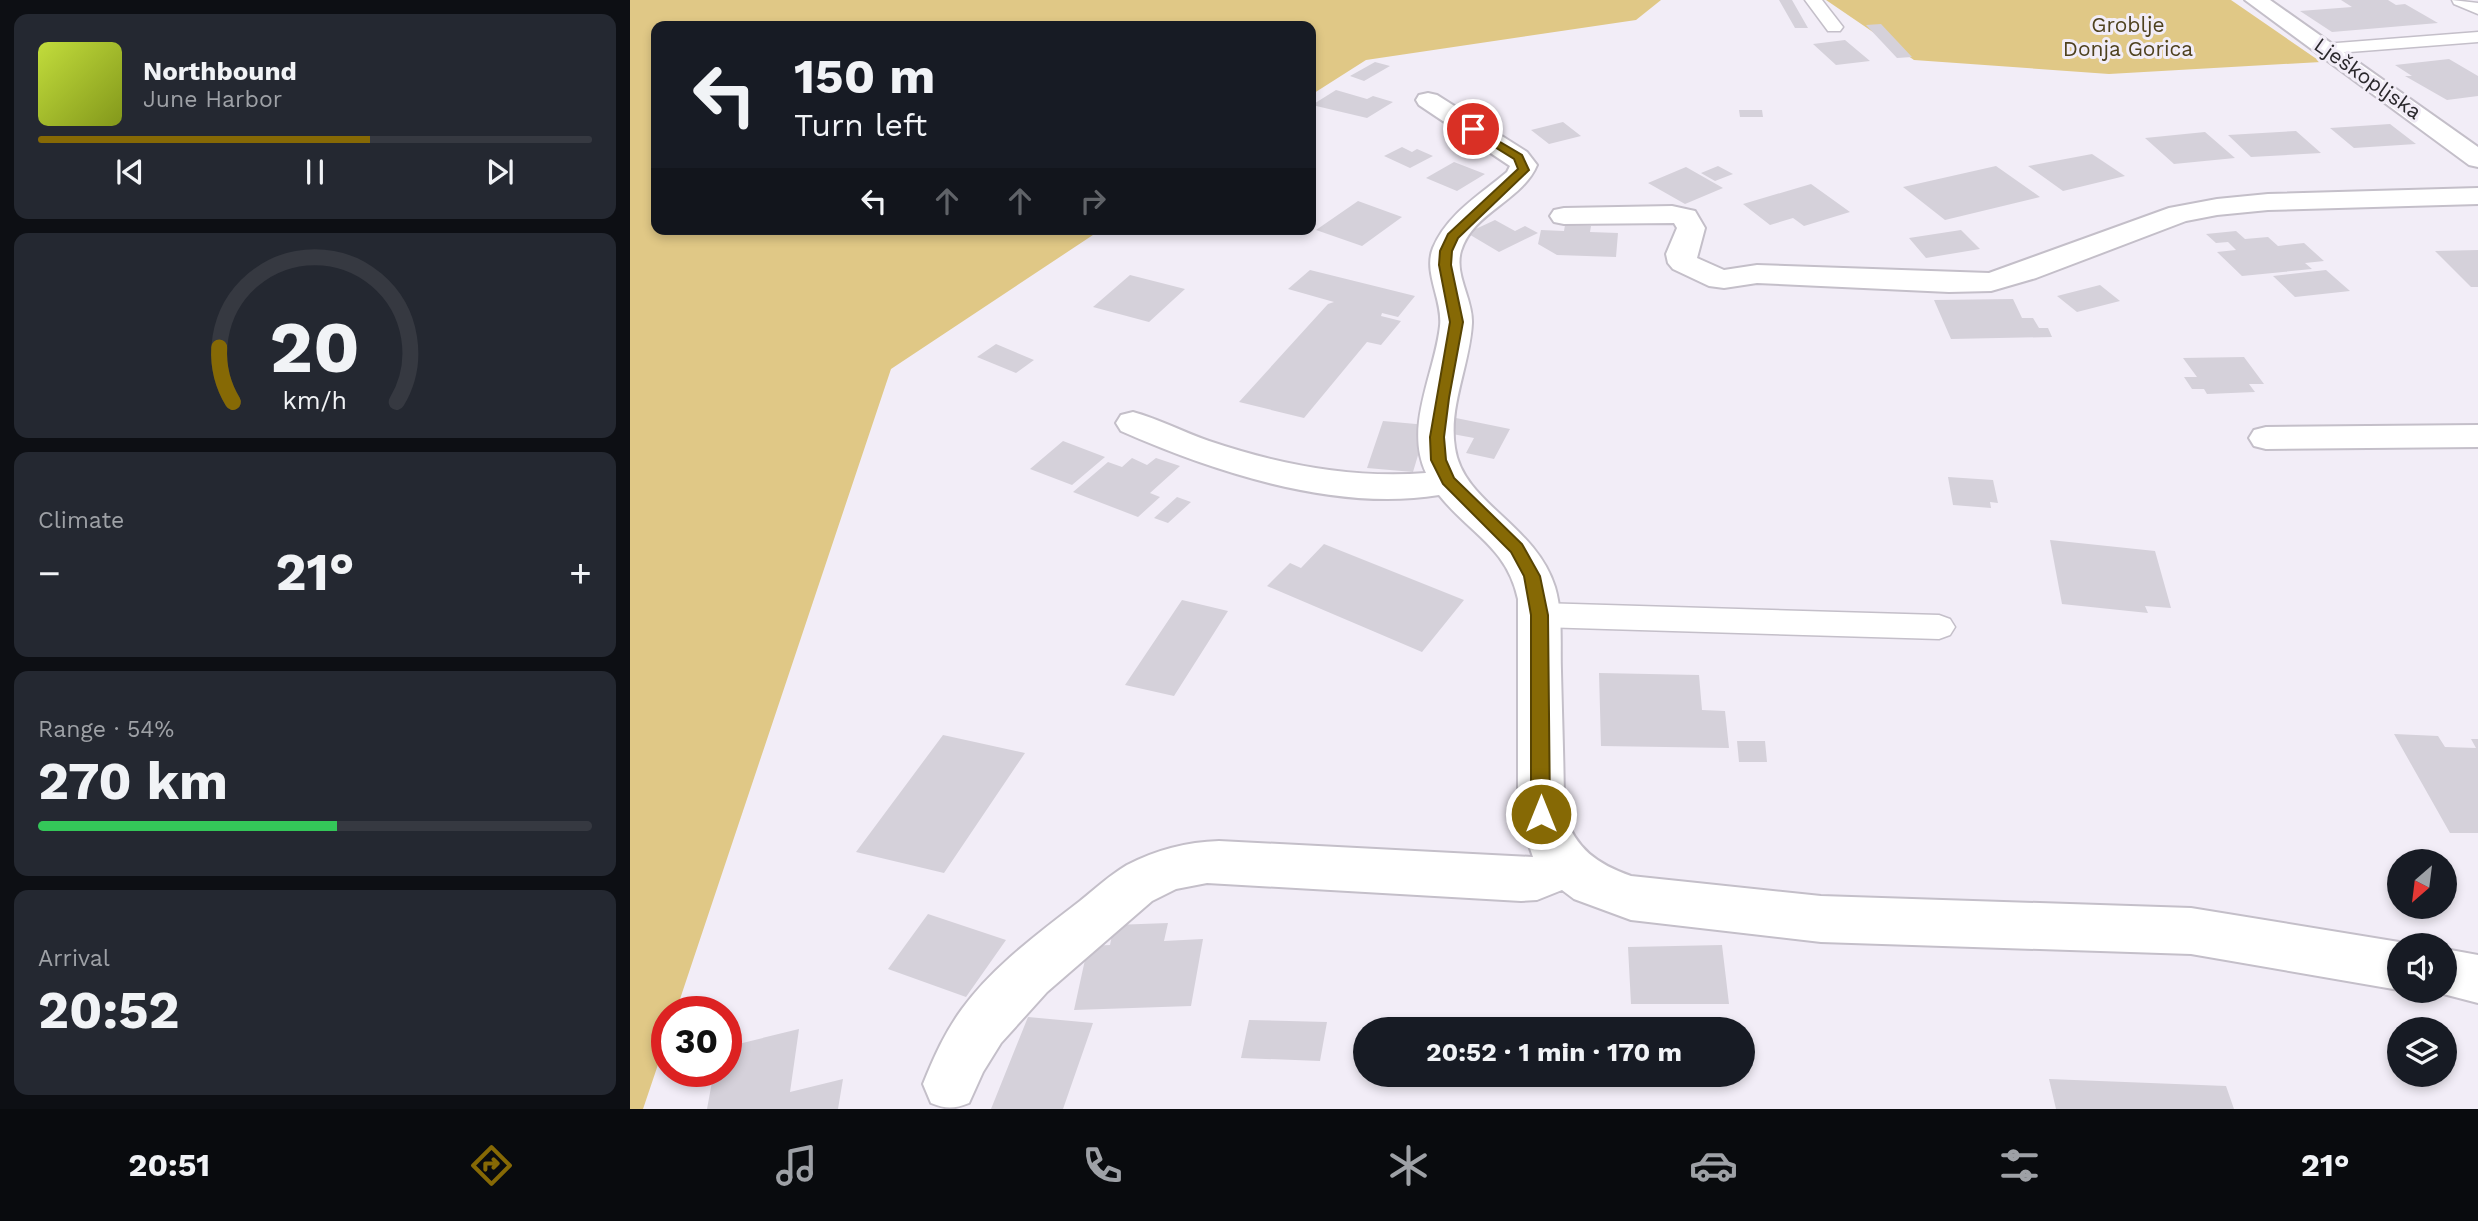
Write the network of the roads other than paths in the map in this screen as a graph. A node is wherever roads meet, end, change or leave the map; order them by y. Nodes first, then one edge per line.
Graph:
1 (1813, 0) edge
2 (2256, 0) edge
3 (2460, 0) edge
4 (2478, 9) edge
5 (1834, 27) dead end
6 (2478, 37) edge
7 (2325, 48) junction
8 (1428, 100) dead end
9 (2478, 159) edge
10 (2478, 196) edge
11 (1564, 216) dead end
12 (1133, 423) dead end
13 (2478, 436) edge
14 (2266, 438) dead end
15 (1448, 481) junction
16 (1540, 615) junction
17 (1940, 627) dead end
18 (1567, 866) junction
19 (2387, 963) edge
20 (2457, 975) edge
21 (2478, 979) edge
22 (950, 1084) dead end

1 - 5 lane
2 - 7 street, Lješkopljska
3 - 4 lane
6 - 7 lane
7 - 9 street, Lješkopljska
8 - 15 street
10 - 11 street
12 - 15 street
13 - 14 street
15 - 16 street
16 - 17 lane
16 - 18 street
18 - 19 street
18 - 22 street
20 - 21 street

